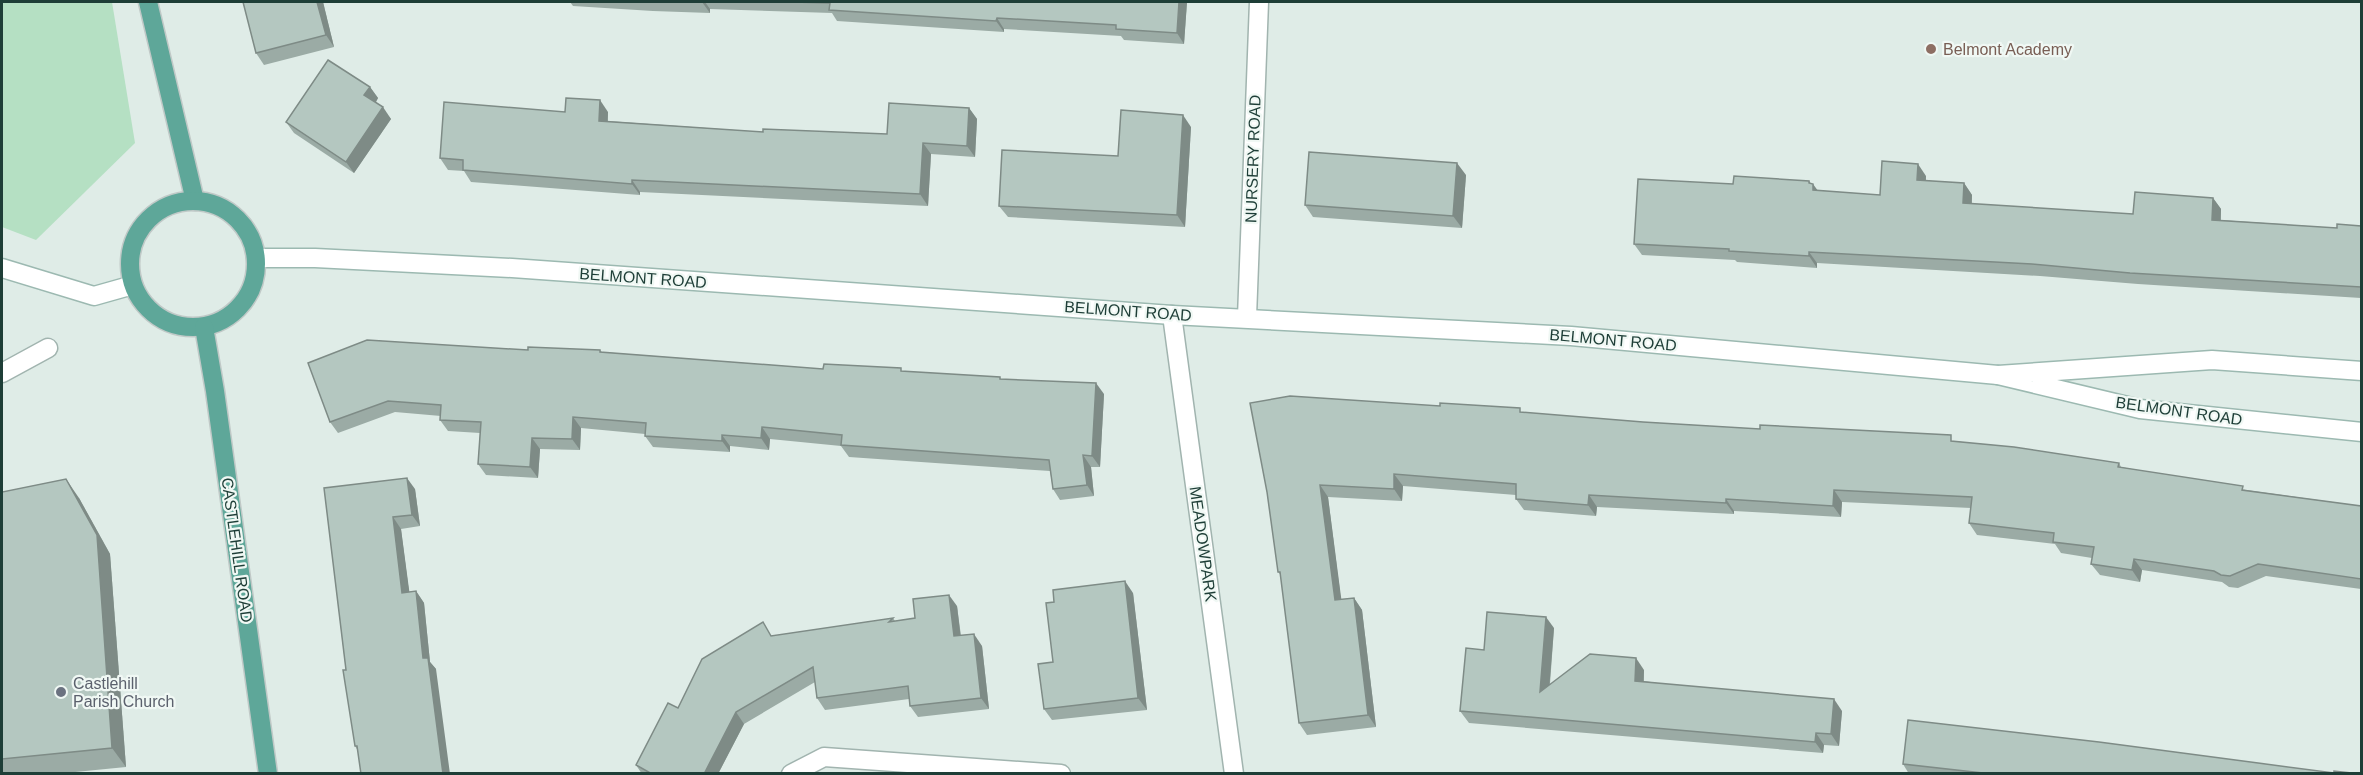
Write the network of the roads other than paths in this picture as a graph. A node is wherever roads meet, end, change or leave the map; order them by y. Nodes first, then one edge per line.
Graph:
1 (148, 2) edge
2 (1259, 2) edge
3 (195, 201) junction
4 (256, 258) junction
5 (2, 268) edge
6 (133, 285) junction
7 (1172, 315) junction
8 (1247, 317) junction
9 (204, 327) junction
10 (48, 348) dead end
11 (2361, 370) edge
12 (2, 373) edge
13 (1998, 375) junction
14 (2361, 432) edge
15 (268, 774) edge
16 (791, 774) edge
17 (1061, 774) edge
18 (1234, 774) edge

1 - 3 main road
2 - 8 street, NURSERY ROAD
3 - 4 main road
3 - 6 main road
4 - 7 street, BELMONT ROAD
4 - 9 main road
5 - 6 street
6 - 9 main road
7 - 8 street, BELMONT ROAD
7 - 18 street, MEADOWPARK
8 - 13 street, BELMONT ROAD
9 - 15 main road, CASTLEHILL ROAD
10 - 12 street
11 - 13 street, BELMONT ROAD
13 - 14 street, BELMONT ROAD
16 - 17 street

